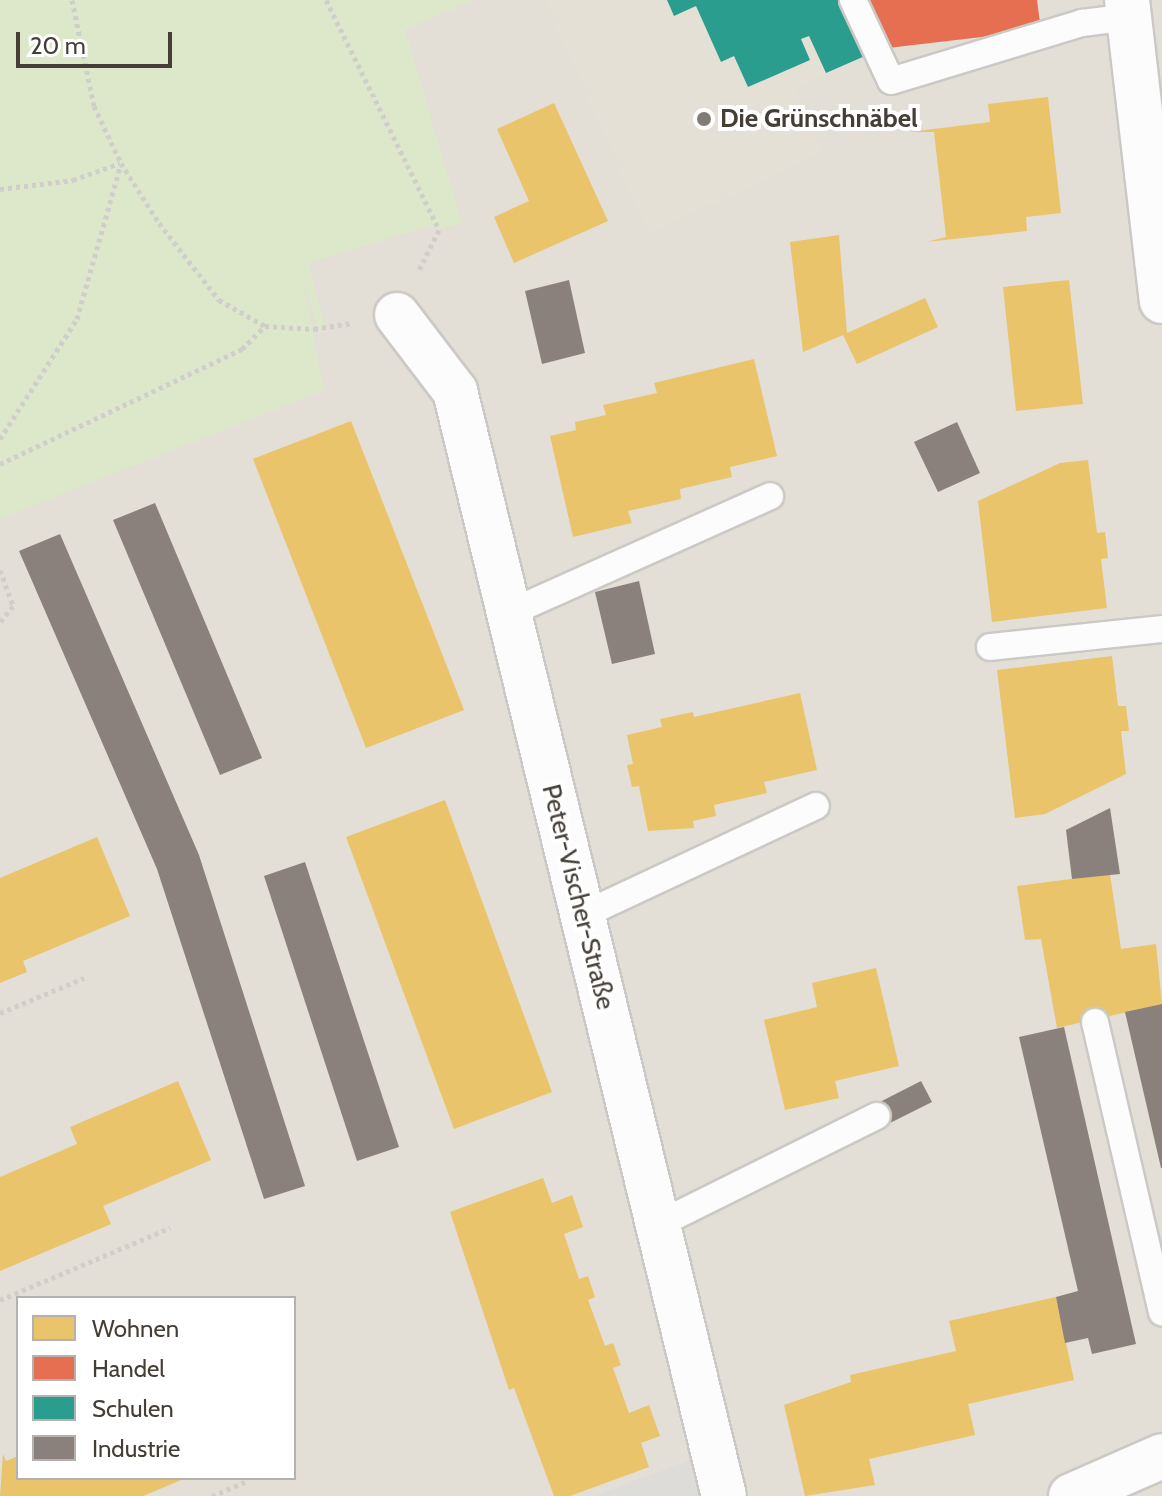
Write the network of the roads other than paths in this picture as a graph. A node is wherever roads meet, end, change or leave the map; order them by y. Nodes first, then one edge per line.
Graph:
1 (853, 0) edge
2 (1128, 8) edge
3 (1162, 301) edge
4 (397, 315) road end
5 (770, 496) dead end
6 (509, 613) junction
7 (1162, 629) edge
8 (990, 647) dead end
9 (816, 806) dead end
10 (583, 915) junction
11 (1095, 1022) dead end
12 (877, 1116) dead end
13 (659, 1224) junction
14 (1162, 1312) edge
15 (1162, 1456) edge
16 (724, 1496) edge
17 (1071, 1496) edge

1 - 2 lane
2 - 3 street
4 - 6 street, Peter-Vischer-Straße
5 - 6 lane
6 - 10 street, Peter-Vischer-Straße
7 - 8 lane
9 - 10 lane
10 - 13 street, Peter-Vischer-Straße
11 - 14 lane
12 - 13 lane
13 - 16 street, Peter-Vischer-Straße
15 - 17 street

